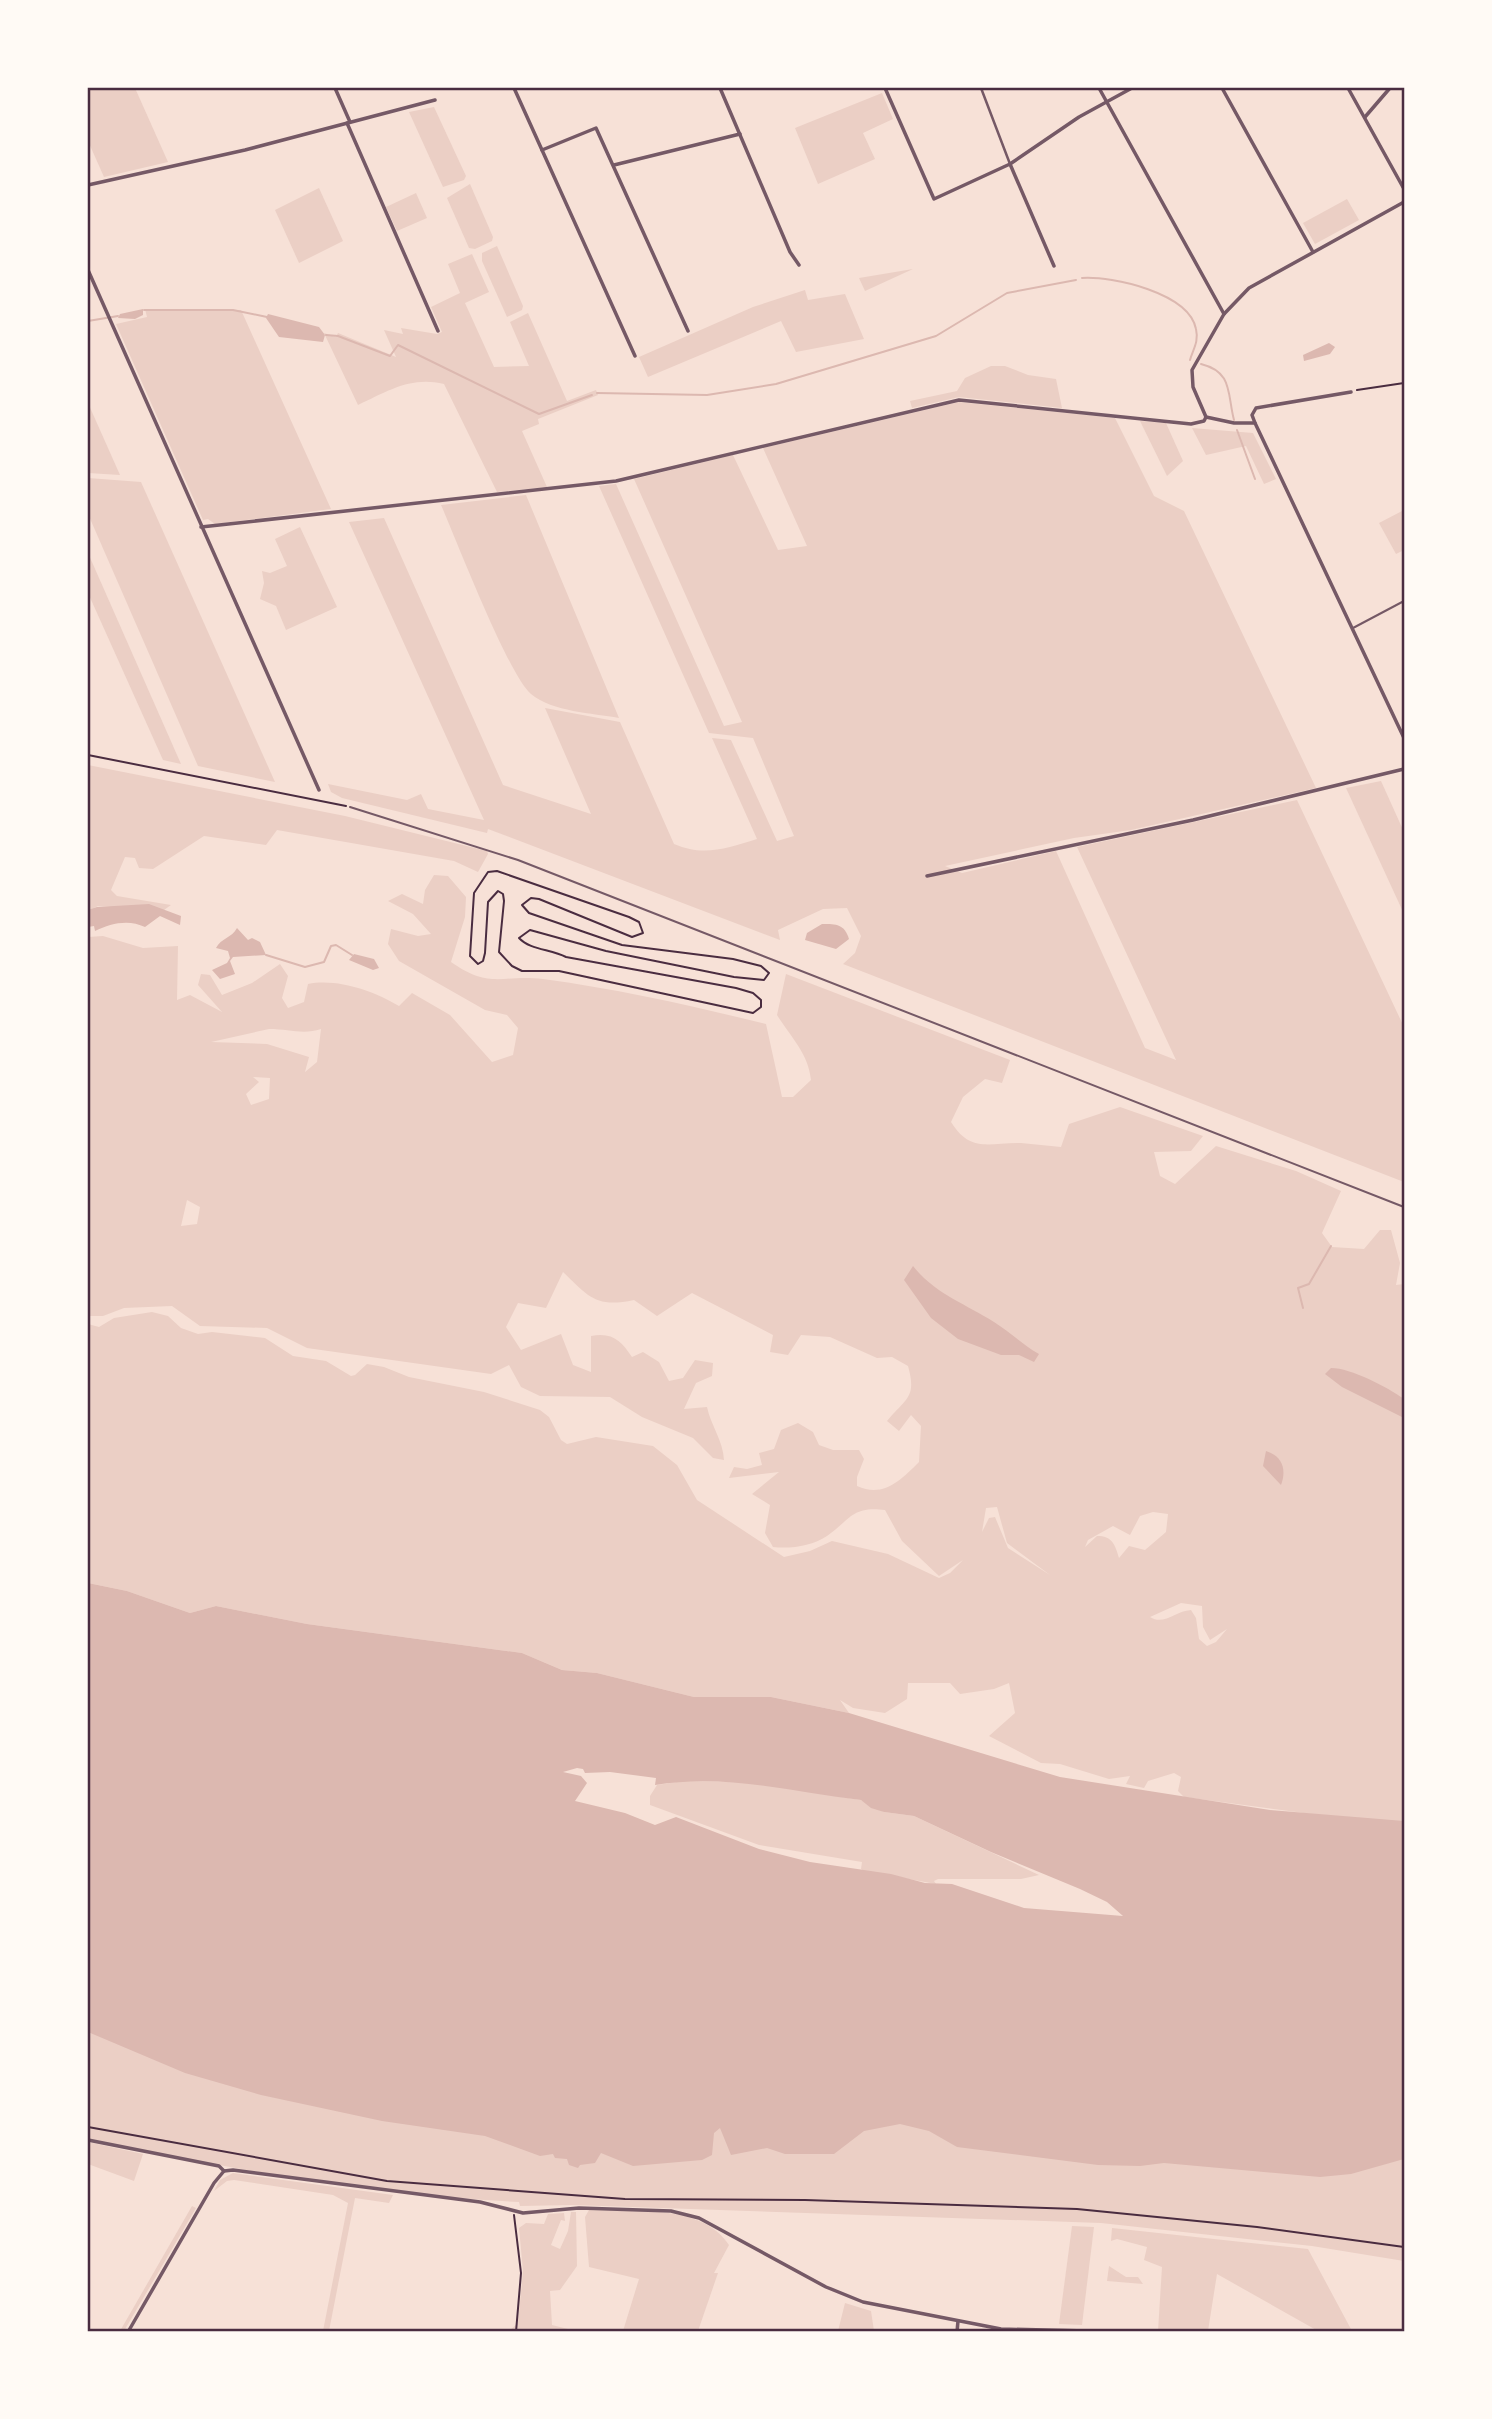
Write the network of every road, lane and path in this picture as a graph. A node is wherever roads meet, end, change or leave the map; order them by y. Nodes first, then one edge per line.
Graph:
1 (335, 88) edge
2 (514, 88) edge
3 (720, 88) edge
4 (886, 88) edge
5 (981, 88) edge
6 (1100, 88) edge
7 (1132, 88) edge
8 (1222, 88) edge
9 (1348, 88) edge
10 (1390, 88) edge
11 (435, 100) dead end
12 (1107, 101) junction
13 (1365, 117) junction
14 (349, 123) junction
15 (740, 135) junction
16 (542, 150) junction
17 (1010, 164) junction
18 (614, 165) junction
19 (88, 186) edge
20 (1405, 189) edge
21 (1405, 202) edge
22 (1313, 252) junction
23 (799, 265) dead end
24 (1054, 266) dead end
25 (88, 270) edge
26 (1224, 314) junction
27 (438, 331) dead end
28 (688, 331) dead end
29 (635, 356) dead end
30 (1405, 383) edge
31 (1350, 392) joint
32 (1206, 417) junction
33 (1255, 423) junction
34 (201, 527) junction
35 (1405, 601) edge
36 (1352, 628) junction
37 (1405, 738) edge
38 (88, 755) edge
39 (1405, 769) edge
40 (319, 790) dead end
41 (350, 807) joint
42 (927, 876) dead end
43 (559, 891) joint
44 (1405, 1207) edge
45 (88, 2127) edge
46 (88, 2140) edge
47 (224, 2172) junction
48 (514, 2211) junction
49 (1405, 2247) edge
50 (958, 2322) junction
51 (1010, 2330) edge
52 (1114, 2331) edge
53 (128, 2332) edge
54 (516, 2332) edge
55 (957, 2332) edge
56 (1127, 2332) edge

1 - 14 street
2 - 16 street
3 - 15 street
4 - 17 street
5 - 17 street
6 - 12 street
7 - 12 street
8 - 22 street
9 - 13 street
10 - 13 street
11 - 14 street
12 - 17 street
12 - 26 street
13 - 20 street
14 - 19 street
14 - 27 street
15 - 18 street
15 - 23 street
16 - 18 street
16 - 29 street
17 - 24 street
18 - 28 street
21 - 22 street
22 - 26 street
25 - 34 street
26 - 32 street
30 - 31 path
31 - 33 street
32 - 33 street
32 - 34 street
33 - 36 street
34 - 40 street
35 - 36 lane
36 - 37 street
38 - 41 path
39 - 42 street
41 - 44 lane
43 - 43 path
45 - 49 path
46 - 47 street
47 - 48 street
47 - 53 street
48 - 50 street
48 - 54 path
50 - 51 street
50 - 55 street
51 - 52 street
52 - 56 street

